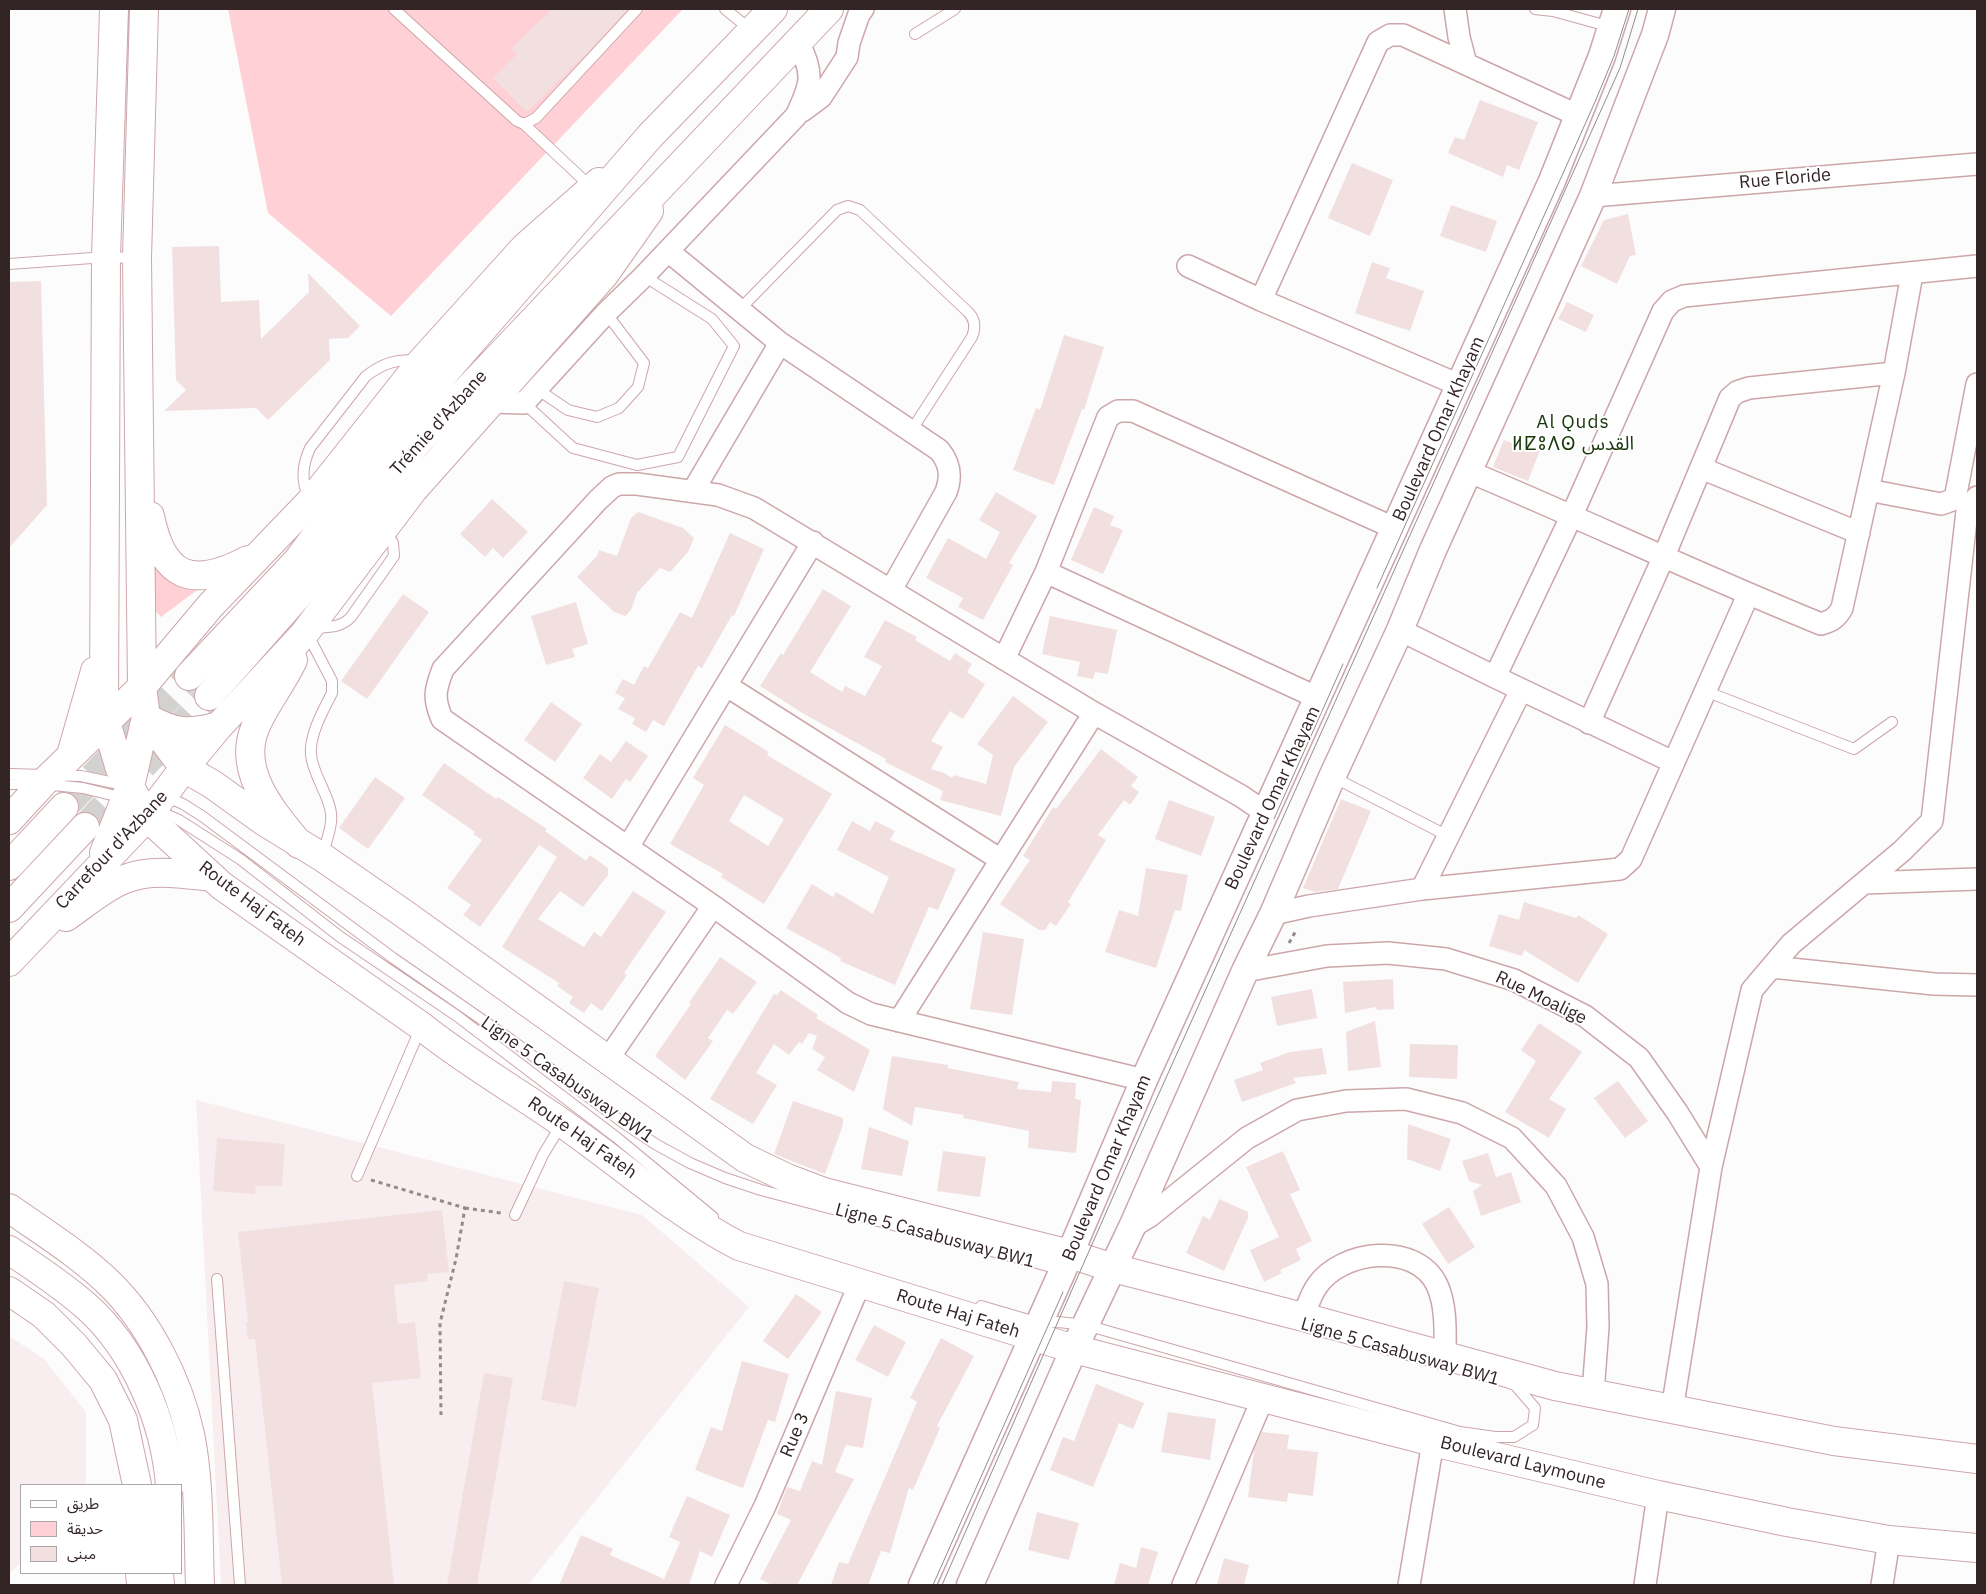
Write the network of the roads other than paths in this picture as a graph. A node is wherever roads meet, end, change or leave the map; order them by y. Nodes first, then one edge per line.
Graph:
1 (114, 9) edge
2 (144, 9) edge
3 (394, 9) edge
4 (638, 9) edge
5 (725, 9) edge
6 (773, 9) edge
7 (828, 9) edge
8 (863, 9) edge
9 (954, 9) edge
10 (1455, 9) edge
11 (1535, 9) edge
12 (1662, 9) edge
13 (1614, 18) edge
14 (752, 30) junction
15 (915, 34) dead end
16 (798, 41) junction
17 (1466, 64) junction
18 (796, 116) junction
19 (1579, 116) junction
20 (524, 124) junction
21 (650, 136) junction
22 (683, 163) junction
23 (1977, 164) edge
24 (592, 188) junction
25 (1593, 196) junction
26 (668, 251) junction
27 (106, 257) junction
28 (137, 258) junction
29 (9, 264) edge
30 (1188, 266) dead end
31 (1977, 266) edge
32 (1912, 274) junction
33 (644, 276) junction
34 (1262, 300) junction
35 (740, 309) junction
36 (606, 313) junction
37 (780, 343) junction
38 (1894, 372) junction
39 (1977, 384) edge
40 (1459, 385) junction
41 (531, 396) junction
42 (491, 402) junction
43 (911, 431) junction
44 (1701, 468) junction
45 (141, 470) junction
46 (1470, 472) junction
47 (1868, 490) junction
48 (693, 491) junction
49 (1977, 497) edge
50 (1572, 515) junction
51 (1394, 528) junction
52 (1859, 533) junction
53 (813, 542) junction
54 (258, 555) junction
55 (1664, 556) junction
56 (1046, 572) junction
57 (892, 590) junction
58 (1748, 594) junction
59 (1400, 630) junction
60 (306, 631) junction
61 (104, 639) junction
62 (1004, 659) junction
63 (189, 676) tunnel mouth
64 (1494, 678) junction
65 (727, 686) junction
66 (1521, 690) junction
67 (1705, 692) junction
68 (209, 696) tunnel mouth
69 (1318, 698) junction
70 (139, 702) junction
71 (1094, 713) junction
72 (106, 722) junction
73 (1892, 722) dead end
74 (1589, 723) junction
75 (219, 726) junction
76 (127, 759) junction
77 (1673, 762) junction
78 (184, 768) junction
79 (56, 770) junction
80 (9, 774) edge
81 (1332, 776) junction
82 (9, 784) edge
83 (145, 800) junction
84 (64, 807) tunnel mouth
85 (1266, 813) junction
86 (9, 820) edge
87 (85, 827) tunnel mouth
88 (1448, 836) junction
89 (628, 848) junction
90 (310, 850) junction
91 (1001, 860) junction
92 (9, 866) edge
93 (212, 877) junction
94 (1977, 879) edge
95 (1864, 883) junction
96 (1422, 889) junction
97 (714, 906) junction
98 (9, 908) edge
99 (1273, 914) junction
100 (15, 955) edge
101 (1772, 967) junction
102 (1245, 971) junction
103 (1977, 985) edge
104 (899, 1021) junction
105 (421, 1026) junction
106 (608, 1059) junction
107 (1144, 1080) junction
108 (562, 1122) junction
109 (1711, 1167) junction
110 (357, 1176) road end
111 (9, 1208) edge
112 (515, 1215) road end
113 (722, 1223) dead end
114 (1132, 1227) junction
115 (747, 1237) dead end
116 (9, 1250) edge
117 (1072, 1266) junction
118 (9, 1268) edge
119 (1111, 1271) junction
120 (850, 1275) junction
121 (217, 1279) dead end
122 (9, 1291) edge
123 (973, 1304) dead end
124 (1303, 1317) junction
125 (1086, 1325) junction
126 (1036, 1330) junction
127 (1074, 1350) junction
128 (1445, 1357) junction
129 (1593, 1393) junction
130 (1263, 1398) junction
131 (1672, 1410) junction
132 (1432, 1442) junction
133 (1977, 1458) edge
134 (137, 1484) edge
135 (154, 1484) edge
136 (170, 1484) edge
137 (1658, 1495) junction
138 (1889, 1540) junction
139 (1977, 1548) edge
140 (200, 1585) edge
141 (240, 1585) edge
142 (726, 1585) edge
143 (922, 1585) edge
144 (970, 1585) edge
145 (1183, 1585) edge
146 (1408, 1585) edge
147 (1645, 1585) edge
148 (1882, 1585) edge

1 - 27 main road
2 - 28 main road
3 - 20 lane
4 - 20 lane
5 - 14 lane
6 - 14 main road
7 - 16 main road
8 - 18 street
9 - 15 lane
10 - 17 street
11 - 13 lane
12 - 25 street
13 - 19 street, Boulevard Omar Khayam
14 - 21 main road
16 - 18 street
16 - 22 main road
17 - 19 street
17 - 34 street
18 - 26 street
19 - 40 street, Boulevard Omar Khayam
20 - 24 lane
21 - 24 main road
21 - 63 main road, Trémie d'Azbane
22 - 42 main road
22 - 68 main road, Trémie d'Azbane
23 - 25 street, Rue Floride
24 - 54 main road
25 - 46 street
26 - 33 street
26 - 35 street
27 - 28 lane
27 - 29 lane
27 - 61 main road
28 - 45 main road
30 - 34 street
31 - 32 street
32 - 38 street
32 - 50 street
33 - 36 street
33 - 41 lane
34 - 40 street
35 - 37 street
35 - 43 lane
36 - 41 street
36 - 41 lane
37 - 43 street
37 - 48 street
38 - 44 street
38 - 47 street
39 - 47 street
40 - 51 street, Boulevard Omar Khayam
41 - 42 street
42 - 60 main road
43 - 57 street
44 - 52 street
44 - 55 street
45 - 54 main road
45 - 70 main road
46 - 50 street
46 - 59 street
47 - 52 street
48 - 53 street
48 - 89 street
49 - 95 street
50 - 55 street
50 - 64 street
51 - 56 street
51 - 69 street, Boulevard Omar Khayam
52 - 58 street
53 - 57 street
53 - 65 street
54 - 70 main road
55 - 58 street
55 - 74 street
56 - 62 street
56 - 69 street
57 - 62 street
58 - 67 street
59 - 64 street
59 - 81 street
60 - 75 main road, Carrefour d'Azbane
60 - 90 lane
60 - 90 main road
61 - 70 main road
61 - 72 main road
61 - 79 main road
62 - 71 street
64 - 66 street
65 - 89 street
65 - 91 street
66 - 74 street
66 - 88 street
67 - 73 lane
67 - 77 street
69 - 85 street, Boulevard Omar Khayam
70 - 72 main road
70 - 75 main road
70 - 76 main road
70 - 78 main road
71 - 85 street
71 - 91 street
72 - 76 main road
72 - 79 main road
74 - 77 street
75 - 78 main road, Carrefour d'Azbane
76 - 78 main road
76 - 79 main road
76 - 83 main road
77 - 96 street
78 - 83 main road, Carrefour d'Azbane
78 - 90 main road
79 - 80 lane, Ligne 5 Casabusway BW1
79 - 82 lane, Ligne 5 Casabusway BW1
79 - 83 lane, Ligne 5 Casabusway BW1
79 - 86 main road
81 - 88 lane
81 - 99 street
83 - 93 main road, Route Haj Fateh
83 - 100 main road, Carrefour d'Azbane
83 - 113 lane, Ligne 5 Casabusway BW1
83 - 117 lane, Ligne 5 Casabusway BW1
84 - 92 main road
85 - 107 street, Boulevard Omar Khayam
87 - 98 main road
88 - 96 street
89 - 97 street
90 - 106 main road
91 - 104 street
93 - 100 main road
93 - 105 main road, Route Haj Fateh
94 - 95 street
95 - 101 street
96 - 99 street
97 - 104 street
97 - 106 street
99 - 102 street
101 - 103 street
101 - 109 street
102 - 109 street, Rue Moalige
102 - 114 street
104 - 107 street
105 - 108 main road, Route Haj Fateh
105 - 110 lane
106 - 117 main road
107 - 117 street, Boulevard Omar Khayam
108 - 112 lane
108 - 120 main road, Route Haj Fateh
109 - 131 street
111 - 140 main road
114 - 119 street
114 - 129 street
115 - 120 lane
116 - 136 main road
117 - 119 main road
117 - 126 street, Boulevard Omar Khayam
118 - 135 main road
119 - 124 main road
119 - 125 street
119 - 125 lane, Ligne 5 Casabusway BW1
120 - 126 main road, Route Haj Fateh
120 - 142 street, Rue 3
121 - 141 lane
122 - 134 main road
123 - 126 lane, Ligne 5 Casabusway BW1
124 - 128 main road
124 - 128 street
125 - 126 lane, Ligne 5 Casabusway BW1
125 - 127 street
126 - 127 main road, Route Haj Fateh
126 - 143 street, Boulevard Omar Khayam
127 - 130 main road, Boulevard Laymoune
127 - 144 street
128 - 129 main road
129 - 131 main road
130 - 132 main road, Boulevard Laymoune
130 - 145 street
131 - 133 main road
132 - 137 main road, Boulevard Laymoune
132 - 146 street
137 - 138 main road, Boulevard Laymoune
137 - 147 street
138 - 139 main road, Boulevard Laymoune
138 - 148 street

